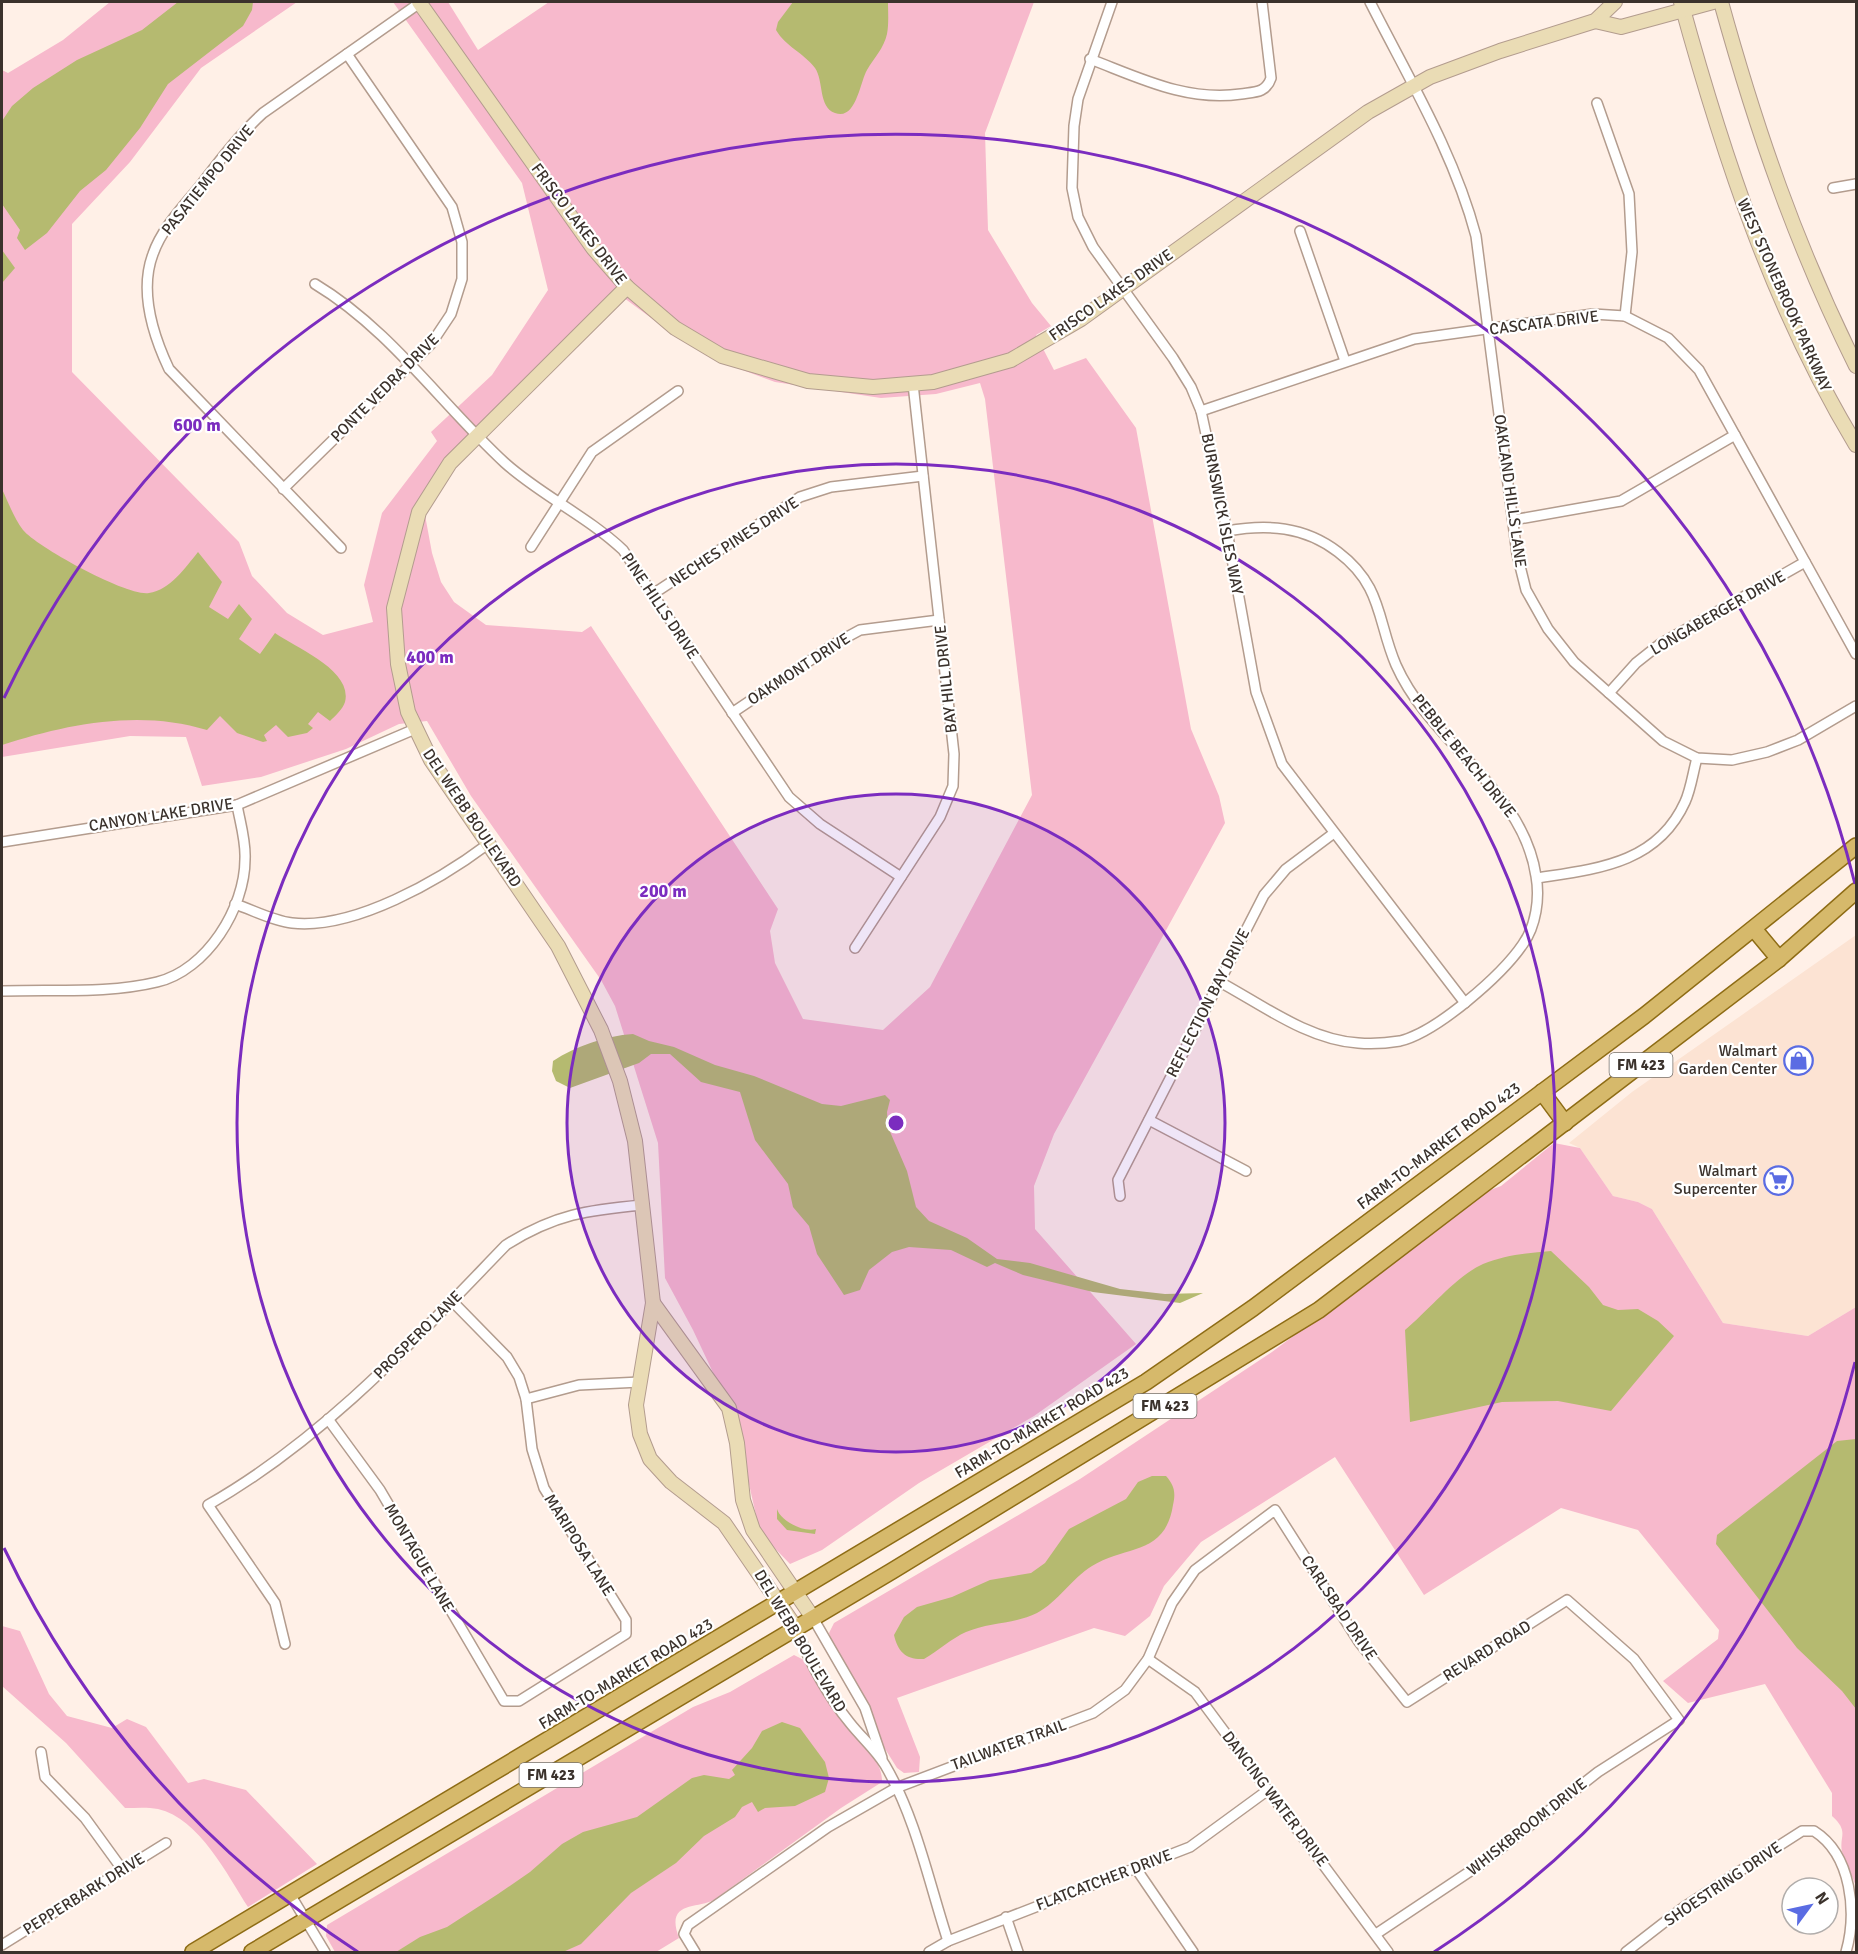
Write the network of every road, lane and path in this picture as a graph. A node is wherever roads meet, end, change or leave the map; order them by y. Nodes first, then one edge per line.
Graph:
1 (420, 2) edge
2 (1112, 2) edge
3 (1262, 2) edge
4 (1370, 2) edge
5 (1615, 2) edge
6 (1713, 2) edge
7 (1721, 2) edge
8 (1682, 6) edge
9 (1595, 21) junction
10 (347, 54) junction
11 (1090, 59) junction
12 (1413, 87) junction
13 (1596, 103) dead end
14 (1857, 184) edge
15 (1833, 188) dead end
16 (1300, 231) dead end
17 (315, 284) dead end
18 (627, 287) junction
19 (1124, 288) junction
20 (1625, 316) junction
21 (1488, 329) junction
22 (1345, 361) junction
23 (410, 365) junction
24 (1857, 366) edge
25 (912, 384) junction
26 (678, 390) dead end
27 (1201, 411) junction
28 (478, 435) junction
29 (1736, 435) junction
30 (1857, 445) edge
31 (923, 476) junction
32 (283, 489) junction
33 (560, 502) junction
34 (1513, 519) junction
35 (1227, 531) junction
36 (531, 547) dead end
37 (340, 548) dead end
38 (1805, 562) junction
39 (653, 594) junction
40 (939, 620) junction
41 (1857, 654) edge
42 (1609, 693) junction
43 (1857, 706) edge
44 (732, 713) junction
45 (415, 729) junction
46 (1697, 758) junction
47 (237, 805) junction
48 (1334, 834) junction
49 (2, 842) edge
50 (488, 844) junction
51 (1857, 846) edge
52 (901, 877) junction
53 (1537, 878) junction
54 (1857, 891) edge
55 (236, 904) junction
56 (1754, 929) junction
57 (855, 948) dead end
58 (1779, 959) junction
59 (1218, 981) junction
60 (2, 991) edge
61 (1465, 1003) junction
62 (1542, 1092) junction
63 (1149, 1120) junction
64 (1565, 1124) junction
65 (1246, 1172) dead end
66 (1120, 1196) dead end
67 (643, 1205) junction
68 (452, 1301) junction
69 (653, 1303) junction
70 (640, 1382) junction
71 (526, 1400) junction
72 (328, 1419) junction
73 (1275, 1510) joint
74 (796, 1593) junction
75 (780, 1602) junction
76 (813, 1618) junction
77 (796, 1628) junction
78 (285, 1644) dead end
79 (1148, 1659) junction
80 (504, 1701) joint
81 (1407, 1702) joint
82 (1679, 1720) joint
83 (41, 1752) dead end
84 (883, 1762) junction
85 (896, 1788) junction
86 (1268, 1790) junction
87 (166, 1843) dead end
88 (122, 1869) junction
89 (1137, 1870) junction
90 (290, 1894) junction
91 (1006, 1917) junction
92 (306, 1920) junction
93 (1376, 1934) junction
94 (948, 1941) junction
95 (2, 1945) edge
96 (193, 1953) edge
97 (252, 1953) edge
98 (325, 1953) edge
99 (695, 1953) edge
100 (929, 1953) edge
101 (1018, 1953) edge
102 (1193, 1953) edge
103 (1388, 1953) edge
104 (1626, 1953) edge
105 (1846, 1953) edge

1 - 10 street, PASATIEMPO DRIVE
1 - 18 street, FRISCO LAKES DRIVE
2 - 11 street, BURNSWICK ISLES WAY
3 - 11 street
4 - 12 street, OAKLAND HILLS LANE
5 - 9 street, FRISCO LAKES DRIVE
6 - 8 street, FRISCO LAKES DRIVE
7 - 24 street, WEST STONEBROOK PARKWAY
8 - 9 street, FRISCO LAKES DRIVE
8 - 30 street, WEST STONEBROOK PARKWAY
9 - 12 street, FRISCO LAKES DRIVE
10 - 23 street, PONTE VEDRA DRIVE
10 - 32 street, PASATIEMPO DRIVE
11 - 19 street, BURNSWICK ISLES WAY
12 - 19 street, FRISCO LAKES DRIVE
12 - 21 street, OAKLAND HILLS LANE
13 - 20 street
14 - 15 street
16 - 22 street
17 - 23 street, PINE HILLS DRIVE
18 - 25 street, FRISCO LAKES DRIVE
18 - 28 street, DEL WEBB BOULEVARD
19 - 25 street, FRISCO LAKES DRIVE
19 - 27 street, BURNSWICK ISLES WAY
20 - 21 street, CASCATA DRIVE
20 - 29 street, CASCATA DRIVE
21 - 22 street, CASCATA DRIVE
21 - 34 street, OAKLAND HILLS LANE
22 - 27 street, CASCATA DRIVE
23 - 28 street, PINE HILLS DRIVE
23 - 32 street, PONTE VEDRA DRIVE
25 - 31 street, BAY HILL DRIVE
26 - 33 street
27 - 35 street, BURNSWICK ISLES WAY
28 - 33 street, PINE HILLS DRIVE
28 - 45 street, DEL WEBB BOULEVARD
29 - 34 street
29 - 38 street, CASCATA DRIVE
31 - 39 street, NECHES PINES DRIVE
31 - 40 street, BAY HILL DRIVE
32 - 37 street, PASATIEMPO DRIVE
33 - 36 street
33 - 39 street, PINE HILLS DRIVE
34 - 42 street, OAKLAND HILLS LANE
35 - 48 street, BURNSWICK ISLES WAY
35 - 53 street, PEBBLE BEACH DRIVE
38 - 41 street, CASCATA DRIVE
38 - 42 street, LONGABERGER DRIVE
39 - 44 street, PINE HILLS DRIVE
40 - 44 street, OAKMONT DRIVE
40 - 52 street, BAY HILL DRIVE
42 - 46 street, OAKLAND HILLS LANE
43 - 46 street, OAKLAND HILLS LANE
44 - 52 street, PINE HILLS DRIVE
45 - 47 street, CANYON LAKE DRIVE
45 - 50 street, DEL WEBB BOULEVARD
46 - 53 street
47 - 49 street, CANYON LAKE DRIVE
47 - 55 street
48 - 59 street, REFLECTION BAY DRIVE
48 - 61 street, BURNSWICK ISLES WAY
50 - 55 street
50 - 67 street, DEL WEBB BOULEVARD
51 - 56 main road, FARM-TO-MARKET ROAD 423 / FM 423
52 - 57 street, BAY HILL DRIVE
53 - 61 street, PEBBLE BEACH DRIVE
54 - 58 main road, FM 423
55 - 60 street
56 - 58 main road
56 - 62 main road, FARM-TO-MARKET ROAD 423 / FM 423
58 - 64 main road, FM 423
59 - 61 street, PEBBLE BEACH DRIVE
59 - 63 street, REFLECTION BAY DRIVE
62 - 64 main road
62 - 74 main road, FARM-TO-MARKET ROAD 423 / FM 423
63 - 65 street
63 - 66 street, REFLECTION BAY DRIVE
64 - 76 main road, FM 423
67 - 68 street, PROSPERO LANE
67 - 69 street, DEL WEBB BOULEVARD
68 - 71 street, MARIPOSA LANE
68 - 72 street, PROSPERO LANE
69 - 70 street, DEL WEBB BOULEVARD
69 - 74 street, DEL WEBB BOULEVARD
70 - 71 street
70 - 75 street, DEL WEBB BOULEVARD
71 - 80 street, MARIPOSA LANE
72 - 78 street, PROSPERO LANE
72 - 80 street, MONTAGUE LANE
73 - 79 street, TAILWATER TRAIL
73 - 81 street, CARLSBAD DRIVE
74 - 75 main road, FARM-TO-MARKET ROAD 423 / FM 423
74 - 76 street, DEL WEBB BOULEVARD
75 - 77 street, DEL WEBB BOULEVARD
75 - 90 main road, FARM-TO-MARKET ROAD 423 / FM 423
76 - 77 main road, FM 423
76 - 84 street, DEL WEBB BOULEVARD
77 - 84 street, DEL WEBB BOULEVARD
77 - 92 main road, FM 423
79 - 85 street, TAILWATER TRAIL
79 - 86 street, DANCING WATER DRIVE
81 - 82 street, REVARD ROAD
82 - 93 street, WHISKBROOM DRIVE
83 - 88 street
84 - 85 street, DEL WEBB BOULEVARD
85 - 94 street, DEL WEBB BOULEVARD
85 - 99 street, TAILWATER TRAIL
86 - 89 street, FLATCATCHER DRIVE
86 - 93 street, DANCING WATER DRIVE
87 - 88 street, PEPPERBARK DRIVE
88 - 95 street, PEPPERBARK DRIVE
89 - 91 street, FLATCATCHER DRIVE
89 - 102 street
90 - 92 street
90 - 96 main road, FARM-TO-MARKET ROAD 423 / FM 423
91 - 94 street, FLATCATCHER DRIVE
91 - 101 street
92 - 97 main road, FM 423
92 - 98 street
93 - 103 street, DANCING WATER DRIVE
94 - 100 street, FLATCATCHER DRIVE
104 - 105 street, SHOESTRING DRIVE

